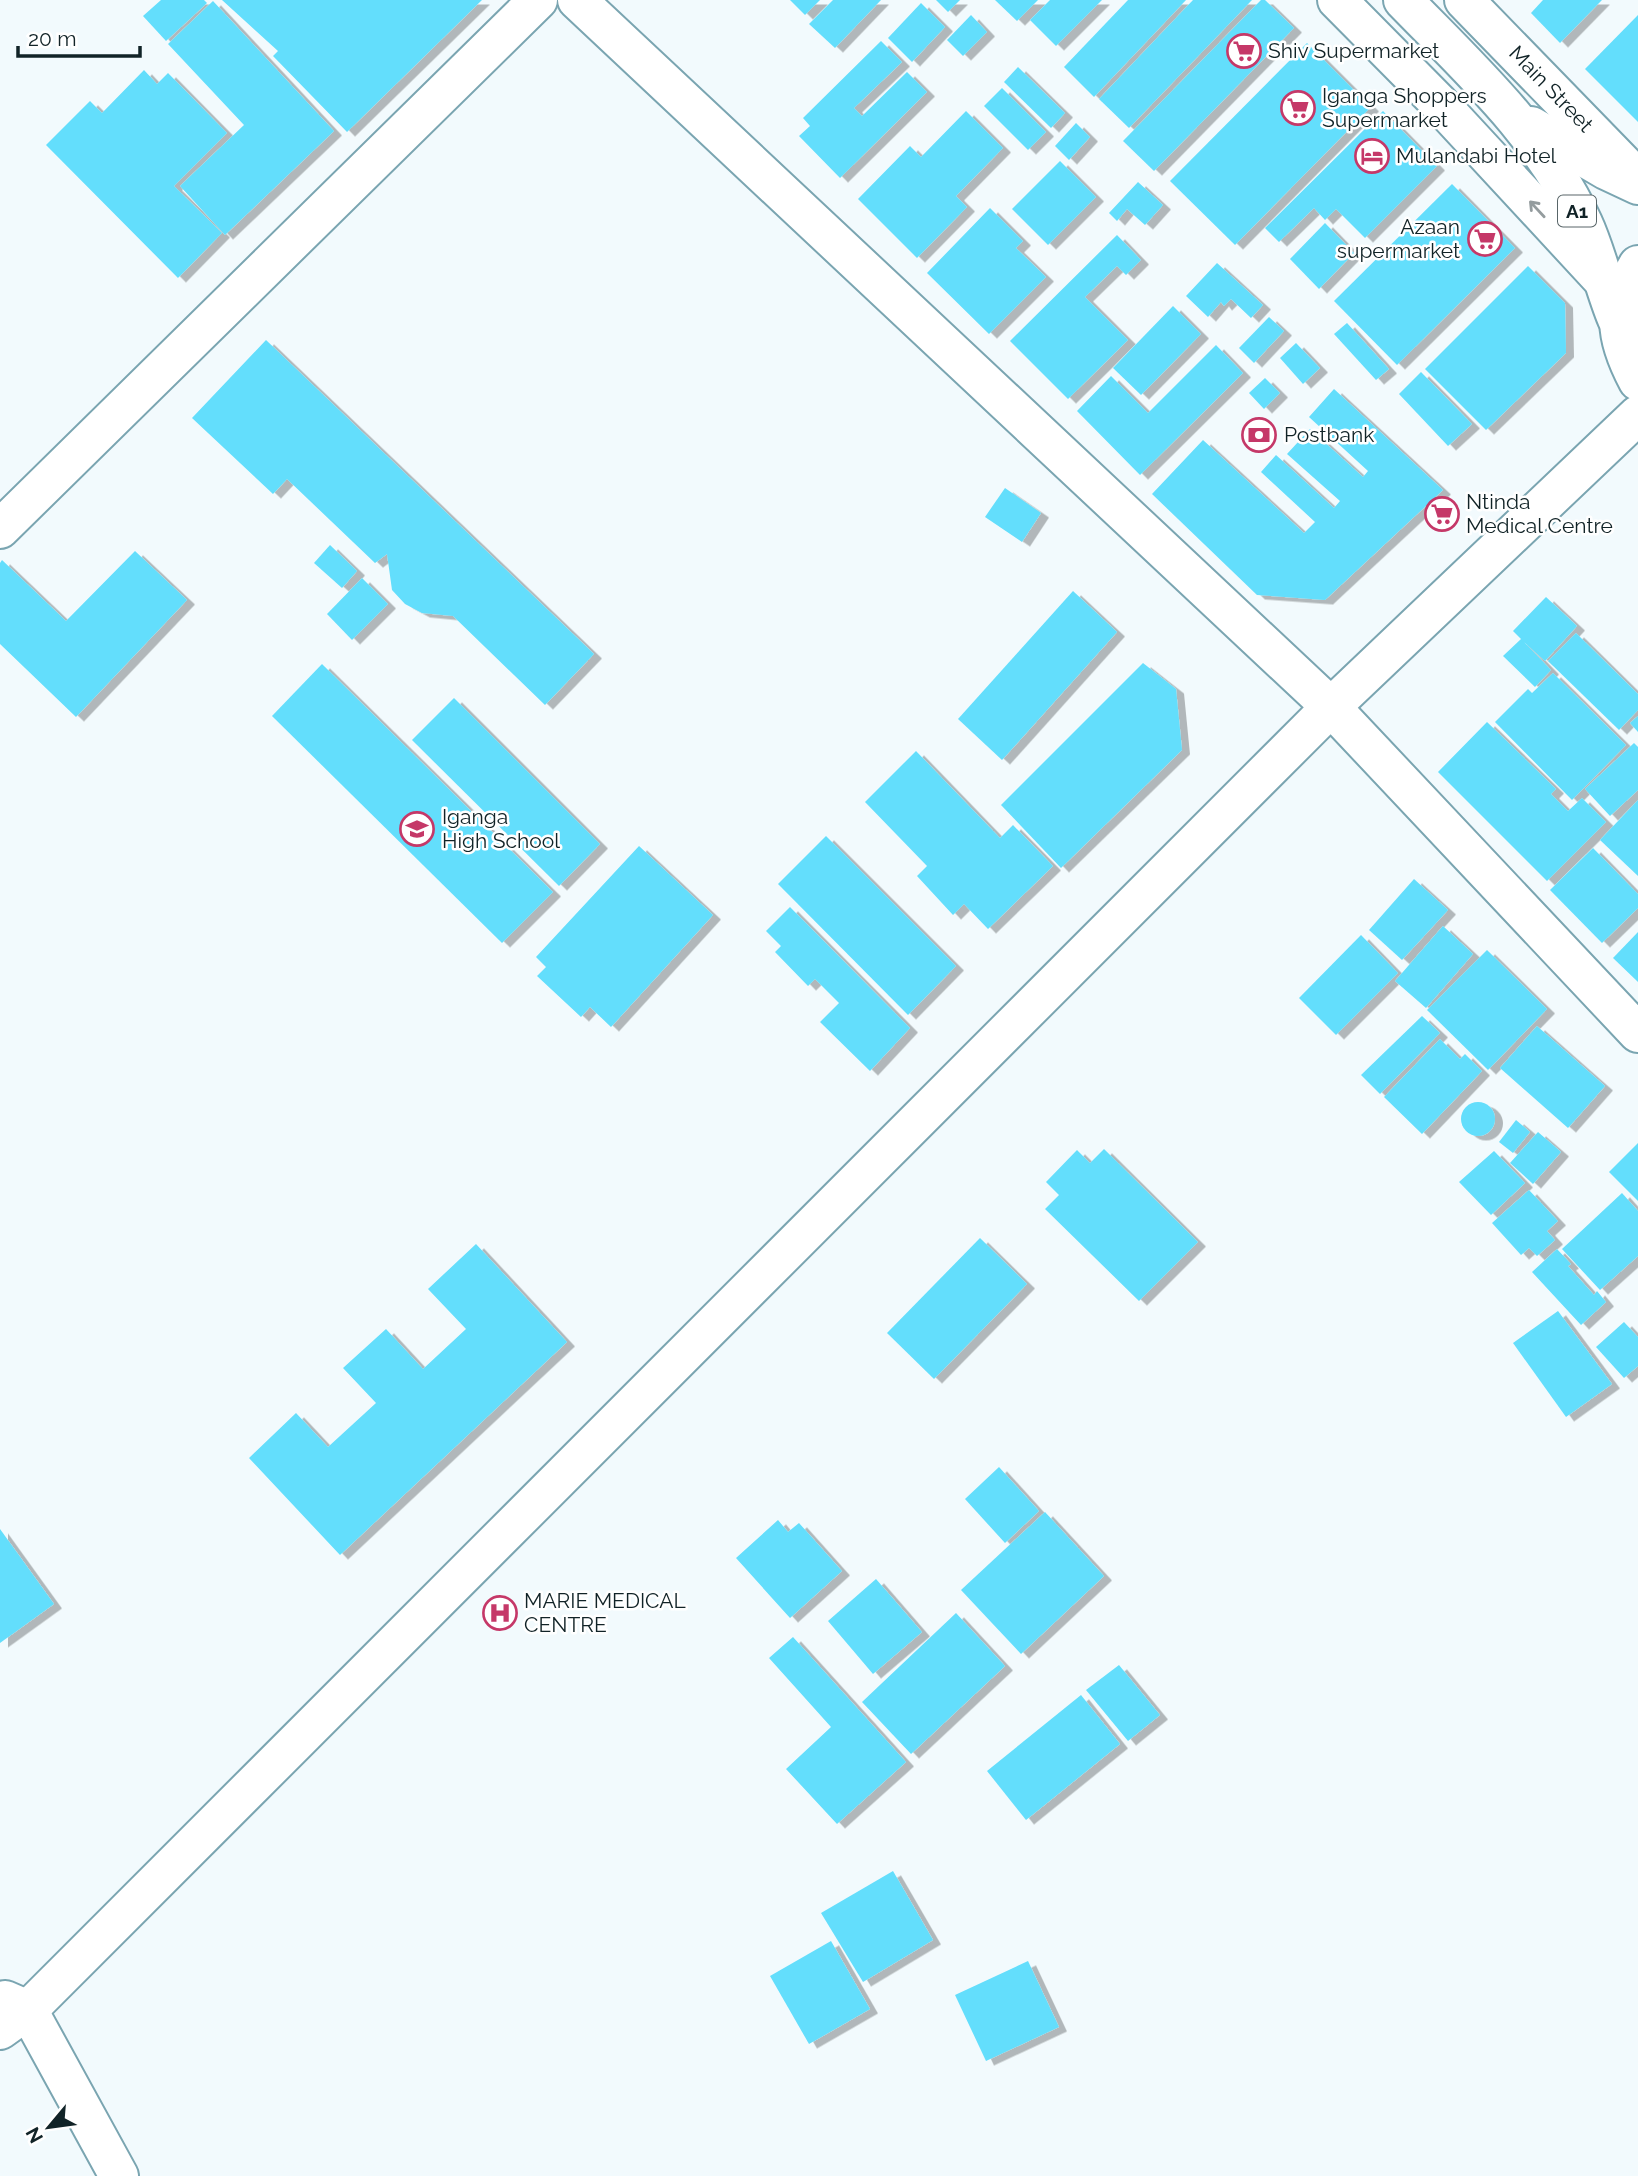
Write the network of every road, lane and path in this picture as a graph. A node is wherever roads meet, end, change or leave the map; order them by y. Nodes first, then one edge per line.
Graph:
1 (538, 0) edge
2 (577, 0) edge
3 (1337, 0) edge
4 (1403, 0) edge
5 (1464, 0) edge
6 (1515, 115) junction
7 (1638, 178) edge
8 (1638, 184) edge
9 (1638, 265) edge
10 (1600, 277) junction
11 (1616, 319) junction
12 (1638, 381) edge
13 (1638, 415) edge
14 (0, 529) edge
15 (1331, 707) junction
16 (1638, 1033) edge
17 (9, 2013) edge
18 (119, 2176) edge

1 - 14 street
2 - 15 street
10 -> 3 street, Main Street
4 - 6 street, Main Street / A1
5 - 7 street, Main Street
6 - 8 street, Main Street / A1
6 - 10 street, Main Street / A1
9 - 11 street, Main Street / A1
10 - 11 street, Main Street / A1
11 - 12 street, Main Street / A1
13 - 15 street
15 - 16 street
15 - 17 street
17 - 18 street

